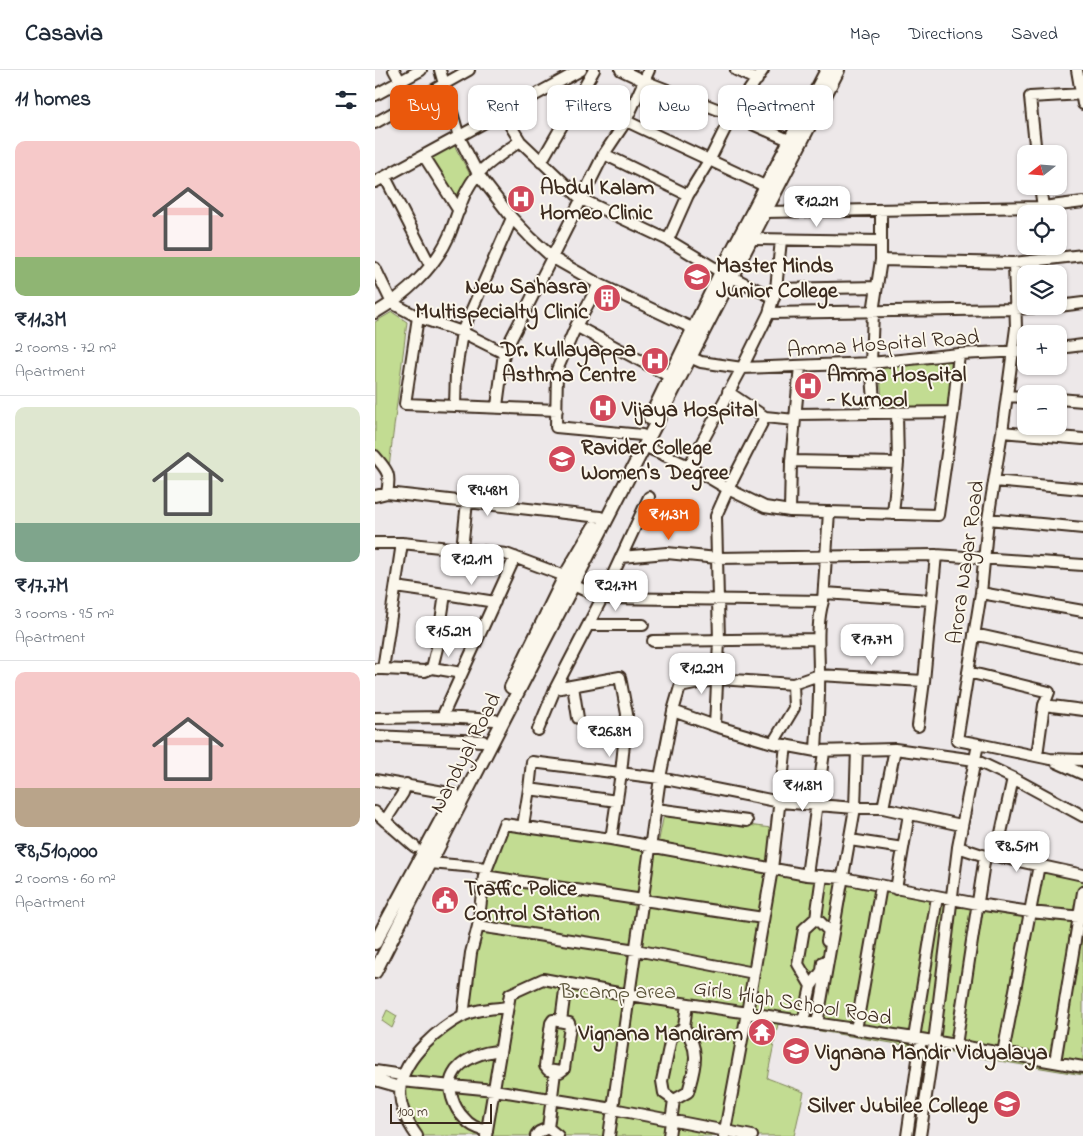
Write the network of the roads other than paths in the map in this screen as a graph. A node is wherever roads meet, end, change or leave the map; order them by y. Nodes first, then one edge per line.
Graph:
1 (394, 70) edge
2 (421, 70) edge
3 (440, 70) edge
4 (469, 70) edge
5 (581, 70) edge
6 (594, 70) edge
7 (621, 70) edge
8 (649, 70) edge
9 (736, 70) edge
10 (763, 70) edge
11 (827, 70) edge
12 (838, 70) edge
13 (1077, 70) edge
14 (757, 80) junction
15 (401, 81) junction
16 (644, 81) junction
17 (444, 85) joint
18 (754, 85) edge
19 (537, 93) edge
20 (375, 95) edge
21 (1083, 98) edge
22 (718, 109) edge
23 (630, 112) edge
24 (390, 115) edge
25 (375, 123) edge
26 (630, 123) edge
27 (457, 130) edge
28 (471, 130) edge
29 (513, 130) edge
30 (620, 130) edge
31 (725, 130) edge
32 (766, 130) edge
33 (459, 137) junction
34 (520, 141) junction
35 (791, 141) junction
36 (1035, 145) edge
37 (604, 154) junction
38 (425, 156) junction
39 (710, 159) junction
40 (541, 162) junction
41 (478, 174) junction
42 (385, 177) junction
43 (375, 182) edge
44 (767, 187) junction
45 (689, 195) junction
46 (581, 199) junction
47 (1083, 202) edge
48 (1067, 205) edge
49 (459, 210) junction
50 (881, 210) junction
51 (1017, 210) edge
52 (765, 212) junction
53 (512, 218) junction
54 (752, 239) junction
55 (668, 240) junction
56 (781, 240) junction
57 (881, 241) junction
58 (1052, 255) edge
59 (1083, 256) edge
60 (553, 258) junction
61 (1053, 258) junction
62 (881, 260) junction
63 (1014, 262) junction
64 (431, 265) junction
65 (375, 268) edge
66 (726, 274) junction
67 (599, 284) junction
68 (877, 288) junction
69 (775, 293) junction
70 (392, 303) junction
71 (1083, 303) edge
72 (1067, 305) edge
73 (1017, 309) junction
74 (873, 312) junction
75 (375, 313) edge
76 (769, 313) junction
77 (418, 317) junction
78 (575, 326) junction
79 (694, 329) junction
80 (461, 332) junction
81 (1083, 345) edge
82 (1067, 347) edge
83 (1017, 352) edge
84 (504, 353) junction
85 (1013, 353) junction
86 (959, 354) junction
87 (686, 355) junction
88 (871, 363) junction
89 (800, 366) junction
90 (742, 368) junction
91 (669, 376) junction
92 (728, 392) junction
93 (1007, 396) junction
94 (1017, 397) edge
95 (1067, 400) edge
96 (1083, 401) edge
97 (455, 406) junction
98 (497, 406) junction
99 (557, 410) junction
100 (953, 412) junction
101 (875, 413) junction
102 (897, 413) junction
103 (765, 416) junction
104 (795, 417) junction
105 (1002, 432) junction
106 (1083, 439) edge
107 (643, 440) junction
108 (375, 456) edge
109 (791, 462) junction
110 (898, 462) junction
111 (689, 466) junction
112 (994, 481) junction
113 (727, 489) junction
114 (1083, 489) edge
115 (387, 493) junction
116 (375, 496) edge
117 (649, 497) dead end
118 (467, 502) junction
119 (790, 511) junction
120 (829, 512) junction
121 (893, 514) junction
122 (600, 517) junction
123 (987, 519) junction
124 (1083, 528) edge
125 (402, 542) junction
126 (375, 543) edge
127 (462, 549) junction
128 (936, 555) junction
129 (515, 557) junction
130 (621, 557) junction
131 (826, 557) junction
132 (983, 557) junction
133 (717, 558) junction
134 (1083, 565) edge
135 (569, 581) junction
136 (396, 588) junction
137 (981, 593) junction
138 (445, 594) junction
139 (823, 597) junction
140 (602, 598) junction
141 (718, 600) junction
142 (931, 600) junction
143 (495, 602) junction
144 (1083, 611) edge
145 (588, 625) junction
146 (643, 625) dead end
147 (973, 634) junction
148 (818, 639) junction
149 (653, 641) dead end
150 (719, 641) junction
151 (1083, 658) edge
152 (432, 668) junction
153 (379, 669) edge
154 (968, 672) junction
155 (462, 673) junction
156 (819, 675) junction
157 (719, 679) junction
158 (924, 681) junction
159 (793, 684) junction
160 (573, 686) junction
161 (555, 689) junction
162 (1044, 705) junction
163 (1083, 710) edge
164 (673, 711) junction
165 (442, 717) junction
166 (375, 718) edge
167 (578, 718) dead end
168 (495, 720) junction
169 (715, 726) junction
170 (918, 726) dead end
171 (538, 730) dead end
172 (375, 736) edge
173 (483, 741) junction
174 (773, 743) junction
175 (978, 744) junction
176 (786, 745) junction
177 (857, 749) junction
178 (895, 749) junction
179 (820, 752) junction
180 (1037, 756) junction
181 (1050, 759) junction
182 (975, 760) junction
183 (1083, 760) edge
184 (621, 773) junction
185 (1083, 774) edge
186 (659, 778) junction
187 (1013, 778) junction
188 (375, 780) edge
189 (406, 784) junction
190 (529, 789) junction
191 (455, 794) junction
192 (617, 802) junction
193 (780, 802) junction
194 (817, 804) junction
195 (855, 808) junction
196 (883, 808) junction
197 (656, 809) junction
198 (375, 812) edge
199 (909, 814) junction
200 (1083, 816) edge
201 (385, 821) junction
202 (747, 821) dead end
203 (961, 825) junction
204 (523, 826) junction
205 (611, 839) junction
206 (850, 840) junction
207 (651, 846) junction
208 (415, 847) dead end
209 (958, 847) junction
210 (903, 848) junction
211 (991, 856) junction
212 (430, 863) junction
213 (1039, 865) junction
214 (772, 869) junction
215 (486, 872) junction
216 (807, 875) junction
217 (1083, 875) edge
218 (822, 876) junction
219 (843, 878) junction
220 (881, 886) junction
221 (896, 889) junction
222 (1083, 892) edge
223 (937, 897) junction
224 (953, 899) junction
225 (643, 901) junction
226 (978, 904) junction
227 (1030, 912) junction
228 (1081, 917) edge
229 (763, 918) junction
230 (816, 918) junction
231 (478, 926) junction
232 (378, 927) edge
233 (375, 943) edge
234 (636, 950) junction
235 (375, 972) edge
236 (754, 973) junction
237 (566, 983) junction
238 (811, 986) junction
239 (629, 995) junction
240 (687, 1004) junction
241 (507, 1007) junction
242 (747, 1013) junction
243 (463, 1016) junction
244 (561, 1021) junction
245 (803, 1022) junction
246 (817, 1024) junction
247 (684, 1027) junction
248 (856, 1030) junction
249 (917, 1038) junction
250 (934, 1042) junction
251 (956, 1045) junction
252 (500, 1051) junction
253 (1003, 1053) junction
254 (1055, 1062) junction
255 (1083, 1067) edge
256 (375, 1071) edge
257 (555, 1072) junction
258 (375, 1080) edge
259 (401, 1081) junction
260 (451, 1086) junction
261 (494, 1090) junction
262 (551, 1100) junction
263 (674, 1100) junction
264 (613, 1110) junction
265 (671, 1120) junction
266 (548, 1128) junction
267 (724, 1133) edge
268 (487, 1134) edge
269 (417, 1136) edge
270 (536, 1136) edge
271 (558, 1136) edge
272 (609, 1136) edge
273 (669, 1136) edge
274 (752, 1136) edge
275 (907, 1136) edge
276 (920, 1136) edge

1 - 15 street
2 - 15 street
3 - 17 street
4 - 17 street
5 - 19 street
6 - 40 street
7 - 16 street
8 - 16 street
9 - 14 street
10 - 14 street
11 - 35 main road, Nandyal Road
12 - 52 main road, Nandyal Road
13 - 21 street
14 - 18 street
15 - 20 street
16 - 22 street
16 - 23 street
21 - 36 street
24 - 25 street
26 - 39 street
27 - 33 street
28 - 33 street
29 - 34 street
30 - 37 street
31 - 39 street
32 - 35 street
33 - 38 street
33 - 41 street
34 - 40 street
34 - 41 street
35 - 44 main road, Nandyal Road
37 - 45 street
37 - 46 street
38 - 42 street
38 - 49 street
39 - 44 street
39 - 45 street
40 - 46 street
41 - 49 street
41 - 53 street
42 - 43 street
42 - 64 street
44 - 66 main road, Nandyal Road
45 - 55 street
46 - 55 street
46 - 60 street
47 - 48 street
49 - 64 street
50 - 51 street
50 - 52 street
50 - 57 street
52 - 54 main road, Nandyal Road
53 - 60 street
53 - 80 street
54 - 56 street
54 - 66 main road, Nandyal Road
55 - 66 street
56 - 57 street
56 - 69 street
57 - 62 street
58 - 61 street
59 - 61 street
60 - 67 street
60 - 84 street
61 - 63 street
62 - 63 street
62 - 68 street
63 - 73 street, Arora Nagar Road
64 - 70 street
65 - 70 street
66 - 69 street
66 - 79 main road, Nandyal Road
66 - 87 main road, Nandyal Road
67 - 78 street
67 - 79 street
68 - 69 street
68 - 74 street
69 - 76 street
70 - 75 street
70 - 77 street
71 - 72 street
73 - 74 street
73 - 85 street, Arora Nagar Road
74 - 76 street
74 - 88 street
76 - 90 street
77 - 80 street
77 - 97 street
78 - 91 street
78 - 99 street
79 - 87 main road, Nandyal Road
80 - 84 street
80 - 97 street
81 - 82 street
83 - 85 street, Amma Hospital Road
84 - 98 street
85 - 86 street, Amma Hospital Road
85 - 93 street, Arora Nagar Road
86 - 88 street, Amma Hospital Road
86 - 100 street
87 - 90 street
87 - 91 main road, Nandyal Road
87 - 107 main road, Nandyal Road
88 - 89 street, Amma Hospital Road
88 - 101 street
89 - 90 street, Amma Hospital Road
89 - 104 street
90 - 92 street
91 - 107 main road, Nandyal Road
92 - 103 street
92 - 111 street
93 - 94 street
93 - 105 street, Arora Nagar Road
95 - 96 street
97 - 98 street
98 - 99 street
99 - 107 street
100 - 102 street
100 - 121 street
101 - 102 street
101 - 104 street
102 - 110 street
103 - 104 street
103 - 113 street
104 - 109 street
105 - 106 street
105 - 112 street, Arora Nagar Road
107 - 111 street
107 - 122 main road, Nandyal Road
107 - 135 main road, Nandyal Road
108 - 115 street
109 - 110 street
109 - 119 street
110 - 121 street
111 - 113 street
112 - 114 street
112 - 123 street, Arora Nagar Road
113 - 119 street
113 - 133 street
115 - 116 street
115 - 118 street
117 - 130 street
118 - 122 street
118 - 127 street
119 - 120 street
120 - 121 street
120 - 131 street
122 - 135 main road, Nandyal Road
123 - 124 street
123 - 132 street, Arora Nagar Road
125 - 126 street
125 - 127 street
125 - 136 street
127 - 129 street
128 - 131 street
128 - 132 street
128 - 142 street
129 - 135 street
129 - 143 street
130 - 133 street
130 - 140 street
131 - 133 street
131 - 139 street
132 - 134 street
132 - 137 street, Arora Nagar Road
133 - 141 street
135 - 140 street
135 - 168 main road, Nandyal Road
135 - 212 main road, Nandyal Road
136 - 138 street
136 - 153 street
137 - 144 street
137 - 147 street, Arora Nagar Road
138 - 143 street
138 - 152 street
139 - 141 street
139 - 142 street
139 - 148 street
140 - 141 street
140 - 145 street
141 - 150 street
142 - 158 street
143 - 155 street
145 - 146 street
145 - 161 street
147 - 151 street
147 - 154 street, Arora Nagar Road
148 - 150 street
148 - 156 street
149 - 150 street
150 - 157 street
152 - 153 street
152 - 155 street
154 - 162 street
154 - 175 street, Arora Nagar Road
155 - 165 street
156 - 158 street
156 - 159 street
156 - 179 street
157 - 159 street
157 - 164 street
157 - 169 street
158 - 170 street
159 - 174 street
160 - 161 street
160 - 167 street
160 - 184 street
161 - 171 street
162 - 163 street
162 - 180 street
164 - 169 street
164 - 186 street
165 - 166 street
165 - 168 street
168 - 173 main road, Nandyal Road
169 - 174 street
172 - 173 street
173 - 191 main road, Nandyal Road
174 - 176 street
175 - 180 street
175 - 182 street
176 - 179 street
176 - 193 street
177 - 178 street
177 - 179 street
177 - 195 street
178 - 182 street
178 - 196 street
179 - 194 street
180 - 181 street
181 - 183 street
181 - 185 street
182 - 187 street
182 - 203 street
184 - 186 street
184 - 190 street
184 - 192 street
186 - 193 street
186 - 197 street
187 - 200 street
187 - 211 street
188 - 189 street
189 - 191 street
189 - 201 street
190 - 192 street
190 - 204 street
191 - 232 main road, Nandyal Road
192 - 205 street
193 - 194 street
193 - 214 street
194 - 195 street
194 - 216 street
195 - 196 street
195 - 206 street
196 - 199 street
197 - 202 street
197 - 207 street
198 - 201 street
199 - 203 street
199 - 210 street
201 - 208 street
203 - 209 street
204 - 205 street
204 - 215 street
205 - 207 street
206 - 210 street
206 - 219 street
207 - 214 street
207 - 225 street
209 - 211 street
209 - 224 street
210 - 221 street
211 - 213 street
211 - 226 street
212 - 215 street
212 - 235 main road, Nandyal Road
213 - 217 street
213 - 227 street
214 - 216 street
214 - 229 street
215 - 225 street
215 - 231 street
216 - 218 street
218 - 219 street
218 - 230 street
219 - 220 street
219 - 246 street
220 - 221 street
220 - 248 street
221 - 223 street
222 - 228 street
223 - 224 street
223 - 249 street
224 - 226 street
224 - 250 street
225 - 229 street
225 - 234 street
226 - 227 street
226 - 251 street
227 - 228 street
227 - 253 street
228 - 254 street
229 - 236 street
230 - 238 street
230 - 238 street
231 - 234 street
231 - 243 street
232 - 233 main road, Nandyal Road
234 - 236 street
234 - 239 street
236 - 242 street
237 - 239 street, Girls High School Road
237 - 241 street, Girls High School Road
237 - 244 street
238 - 245 street
239 - 240 street, Girls High School Road
239 - 264 street
240 - 242 street, Girls High School Road
240 - 247 street
241 - 243 street
241 - 252 street
242 - 245 street, Girls High School Road
242 - 267 street
243 - 259 street
244 - 257 street
244 - 257 street
245 - 246 street, Girls High School Road
246 - 248 street, Girls High School Road
247 - 263 street
247 - 263 street
248 - 249 street, Girls High School Road
249 - 250 street, Girls High School Road
249 - 275 street
250 - 251 street, Girls High School Road
250 - 276 street
251 - 253 street, Girls High School Road
252 - 260 street
252 - 261 street
253 - 254 street, Girls High School Road
254 - 255 street, Girls High School Road
256 - 259 street
257 - 262 street
258 - 259 street
259 - 260 street
259 - 269 street
260 - 261 street
260 - 268 street
261 - 262 street
261 - 268 street
262 - 264 street
262 - 266 street
263 - 265 street
264 - 265 street
264 - 272 street
265 - 267 street
265 - 273 street
266 - 270 street
266 - 271 street
267 - 274 street

